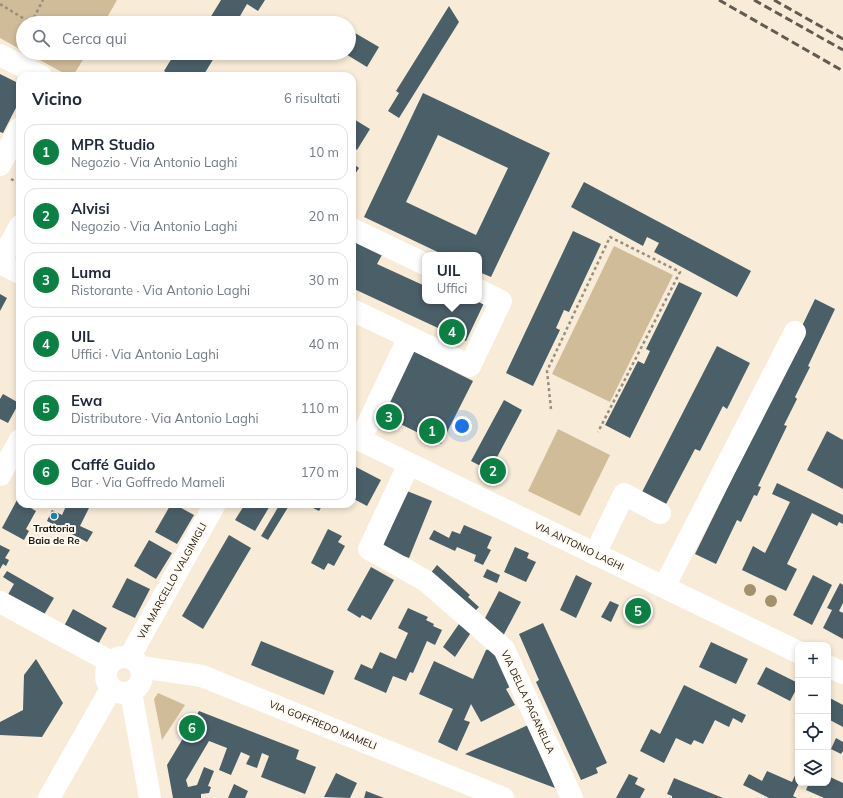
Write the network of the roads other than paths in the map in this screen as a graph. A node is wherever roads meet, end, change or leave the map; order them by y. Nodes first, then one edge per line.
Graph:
1 (0, 55) edge
2 (33, 72) edge
3 (16, 135) edge
4 (0, 165) edge
5 (356, 231) edge
6 (16, 233) edge
7 (0, 263) edge
8 (422, 263) edge
9 (16, 271) edge
10 (482, 292) edge
11 (356, 312) edge
12 (794, 332) dead end
13 (409, 338) junction
14 (356, 438) edge
15 (16, 447) edge
16 (409, 464) junction
17 (0, 475) edge
18 (213, 508) edge
19 (660, 512) dead end
20 (595, 554) junction
21 (664, 587) junction
22 (0, 602) edge
23 (795, 651) edge
24 (127, 662) junction
25 (831, 668) edge
26 (843, 674) edge
27 (121, 690) junction
28 (49, 798) edge
29 (150, 798) edge
30 (503, 798) edge
31 (572, 798) edge

1 - 2 street
3 - 4 street
5 - 8 street
6 - 7 street
7 - 9 street
10 - 13 street
11 - 13 street
12 - 21 street
13 - 14 street, VIA ANTONIO LAGHI
14 - 16 street, VIA ANTONIO LAGHI
15 - 17 street
16 - 20 street, VIA ANTONIO LAGHI
16 - 31 street, VIA DELLA PAGANELLA
18 - 24 street, VIA MARCELLO VALGIMIGLI
19 - 20 street
20 - 21 street, VIA ANTONIO LAGHI
21 - 23 street, VIA ANTONIO LAGHI
22 - 24 street
24 - 27 street, VIA MARCELLO VALGIMIGLI
24 - 27 street, VIA MARCELLO VALGIMIGLI
24 - 30 street, VIA GOFFREDO MAMELI
25 - 26 street
27 - 28 street, VIA MARCELLO VALGIMIGLI
27 - 29 street

